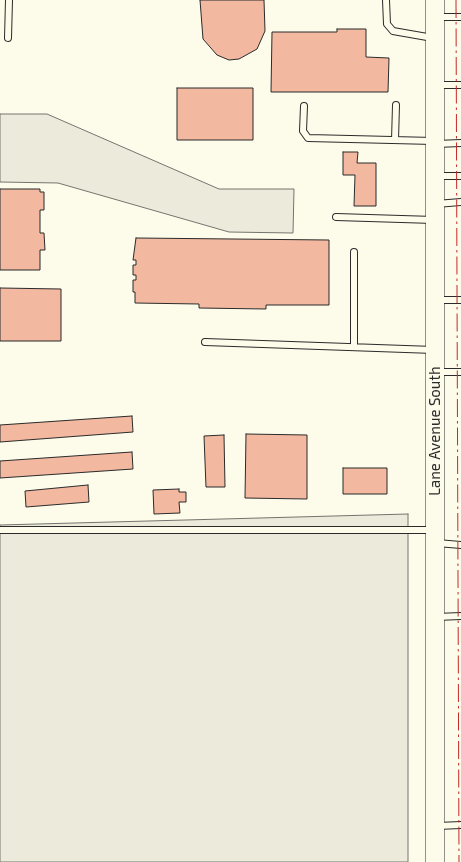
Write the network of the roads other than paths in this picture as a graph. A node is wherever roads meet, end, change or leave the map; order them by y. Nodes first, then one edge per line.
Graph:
1 (9, 0) edge
2 (386, 0) edge
3 (435, 8) edge
4 (461, 17) edge
5 (8, 38) dead end
6 (435, 39) junction
7 (435, 84) junction
8 (461, 84) edge
9 (396, 105) dead end
10 (304, 106) dead end
11 (395, 140) junction
12 (435, 142) junction
13 (461, 143) edge
14 (434, 176) junction
15 (461, 176) edge
16 (461, 202) edge
17 (434, 212) junction
18 (336, 218) dead end
19 (354, 252) dead end
20 (435, 300) junction
21 (461, 300) edge
22 (205, 342) dead end
23 (354, 347) junction
24 (435, 350) junction
25 (435, 372) junction
26 (461, 372) edge
27 (0, 530) edge
28 (435, 537) junction
29 (461, 545) edge
30 (461, 616) edge
31 (435, 617) junction
32 (461, 825) edge
33 (435, 826) junction
34 (436, 862) edge

1 - 5 lane
2 - 6 lane
3 - 4 lane
3 - 6 main road, Lane Avenue South
6 - 7 main road, Lane Avenue South
7 - 8 lane
7 - 12 main road, Lane Avenue South
9 - 11 lane
10 - 11 lane
11 - 12 lane
12 - 13 lane
12 - 14 main road, Lane Avenue South
14 - 15 lane
14 - 17 main road, Lane Avenue South
16 - 17 lane
17 - 18 lane
17 - 20 main road, Lane Avenue South
19 - 23 lane
20 - 21 lane
20 - 24 main road, Lane Avenue South
22 - 23 lane
23 - 24 lane
24 - 25 main road, Lane Avenue South
25 - 26 lane
25 - 28 main road, Lane Avenue South
27 - 28 lane
28 - 29 lane
28 - 31 main road, Lane Avenue South
30 - 31 lane
31 - 33 main road, Lane Avenue South
32 - 33 lane
33 - 34 main road, Lane Avenue South

